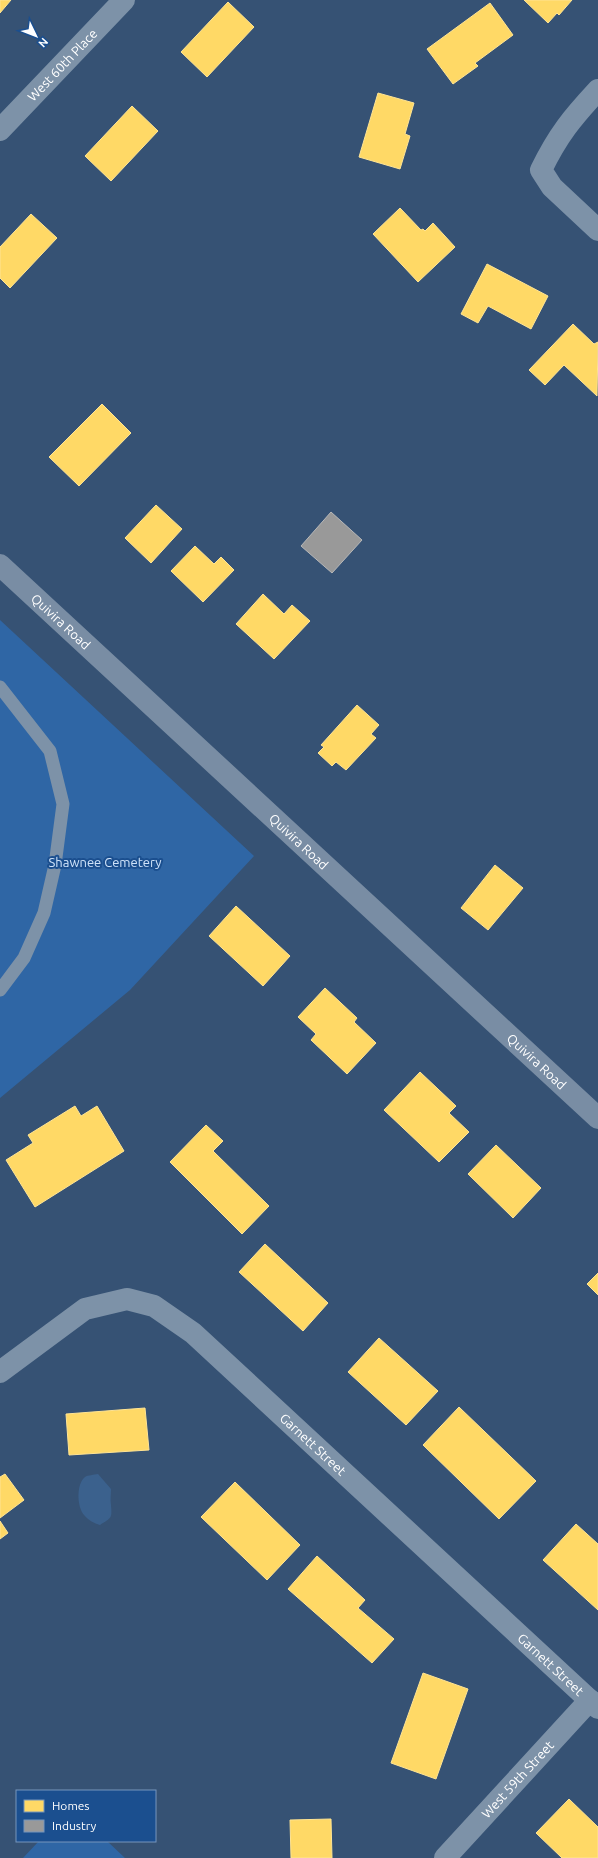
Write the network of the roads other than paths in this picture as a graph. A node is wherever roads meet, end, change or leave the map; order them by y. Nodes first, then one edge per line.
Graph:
1 (124, 0) edge
2 (598, 90) edge
3 (0, 130) edge
4 (598, 230) edge
5 (0, 565) edge
6 (0, 687) edge
7 (0, 990) edge
8 (598, 1118) edge
9 (0, 1372) edge
10 (594, 1704) edge
11 (445, 1858) edge

1 - 3 street, West 60th Place
2 - 4 street
5 - 8 main road, Quivira Road
6 - 7 lane
9 - 10 street, Garnett Street
10 - 11 street, West 59th Street

